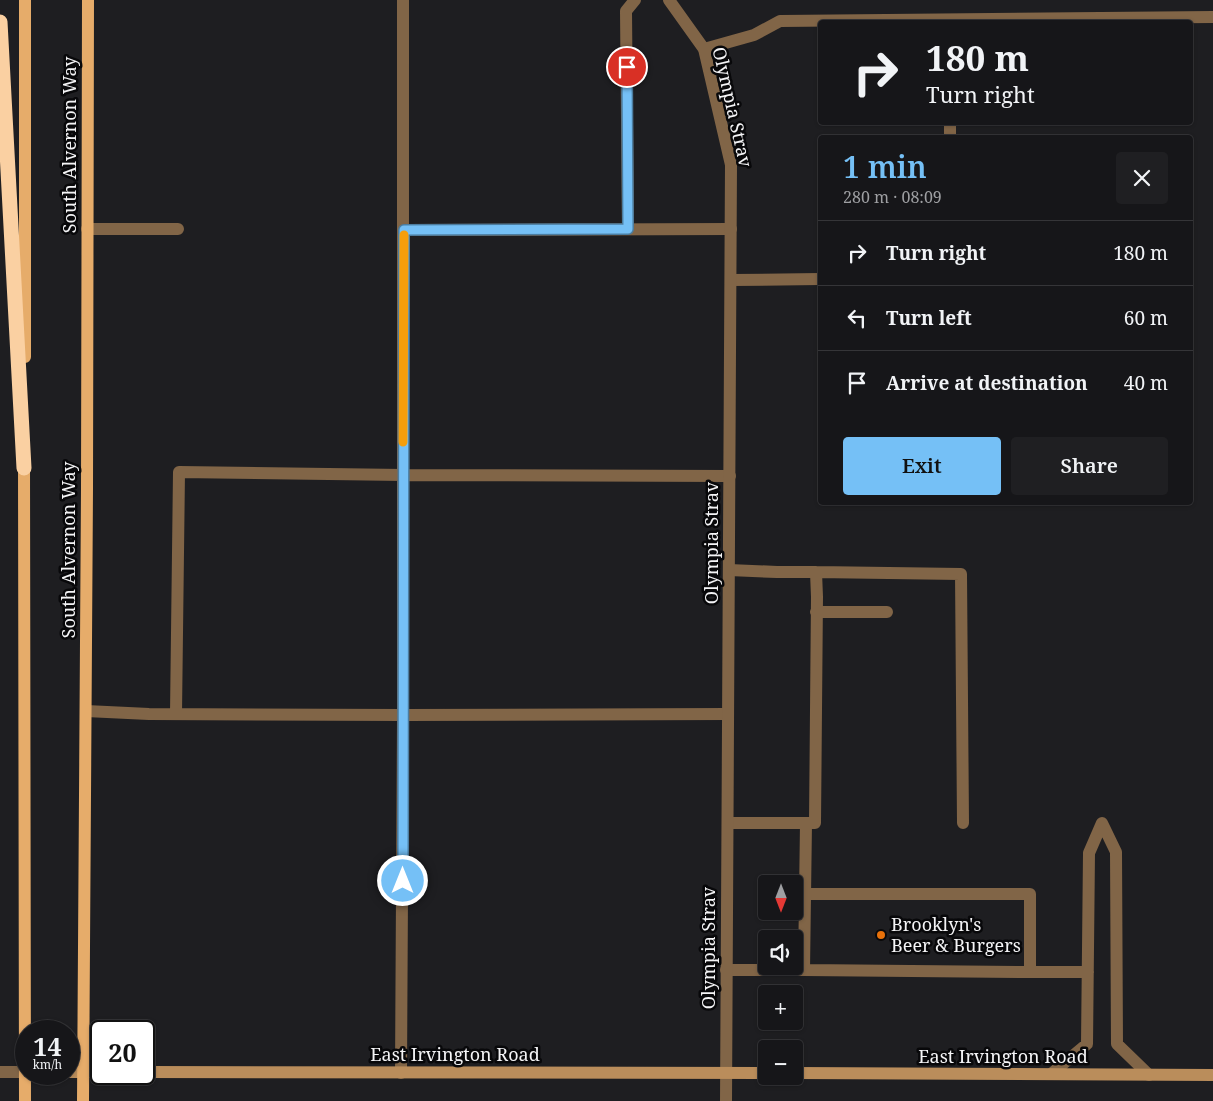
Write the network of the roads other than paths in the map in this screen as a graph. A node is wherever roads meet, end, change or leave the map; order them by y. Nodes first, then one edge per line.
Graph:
1 (25, 0) edge
2 (88, 0) edge
3 (403, 0) edge
4 (635, 0) edge
5 (669, 0) edge
6 (1213, 17) edge
7 (1016, 20) edge
8 (818, 21) edge
9 (0, 22) edge
10 (704, 48) junction
11 (87, 229) junction
12 (178, 229) dead end
13 (628, 229) junction
14 (731, 229) junction
15 (404, 230) junction
16 (818, 279) edge
17 (731, 280) junction
18 (24, 468) junction
19 (403, 475) junction
20 (730, 476) junction
21 (729, 570) junction
22 (816, 572) junction
23 (816, 612) junction
24 (886, 612) dead end
25 (86, 712) junction
26 (176, 714) junction
27 (728, 714) junction
28 (403, 715) junction
29 (728, 823) junction
30 (806, 823) junction
31 (963, 823) dead end
32 (806, 894) junction
33 (726, 970) junction
34 (804, 970) junction
35 (1030, 972) junction
36 (1088, 972) junction
37 (26, 1020) edge
38 (0, 1072) edge
39 (15, 1072) edge
40 (83, 1072) junction
41 (90, 1072) edge
42 (155, 1072) edge
43 (400, 1073) junction
44 (726, 1073) junction
45 (758, 1073) edge
46 (803, 1073) edge
47 (1051, 1074) junction
48 (1149, 1075) junction
49 (1213, 1075) edge
50 (26, 1085) edge
51 (25, 1101) edge
52 (83, 1101) edge
53 (726, 1101) edge

1 - 18 main road
2 - 11 main road, South Alvernon Way
3 - 15 street
4 - 13 street
5 - 10 street, Olympia Strav
6 - 7 street
8 - 10 street
9 - 18 highway
10 - 14 street, Olympia Strav
11 - 12 street
11 - 25 main road, South Alvernon Way
13 - 14 street
13 - 15 street
14 - 17 street, Olympia Strav
15 - 19 street
16 - 17 street
17 - 20 street, Olympia Strav
18 - 37 main road
19 - 20 street
19 - 26 street
19 - 28 street
20 - 21 street, Olympia Strav
21 - 22 street
21 - 27 street, Olympia Strav
22 - 23 street
22 - 31 street
23 - 24 street
23 - 30 street
25 - 26 street
25 - 40 main road, South Alvernon Way
26 - 28 street
27 - 28 street
27 - 29 street, Olympia Strav
28 - 43 street
29 - 30 street
29 - 33 street, Olympia Strav
30 - 32 street
32 - 34 street
32 - 35 street
33 - 34 street
33 - 44 street, Olympia Strav
34 - 35 street
35 - 36 street
36 - 47 street
36 - 48 street
38 - 39 street
40 - 41 main road
40 - 52 main road, South Alvernon Way
42 - 43 main road, East Irvington Road
43 - 44 main road, East Irvington Road
44 - 45 main road, East Irvington Road
44 - 53 street, Olympia Strav
46 - 47 main road, East Irvington Road
47 - 48 main road, East Irvington Road
48 - 49 main road, East Irvington Road
50 - 51 main road

